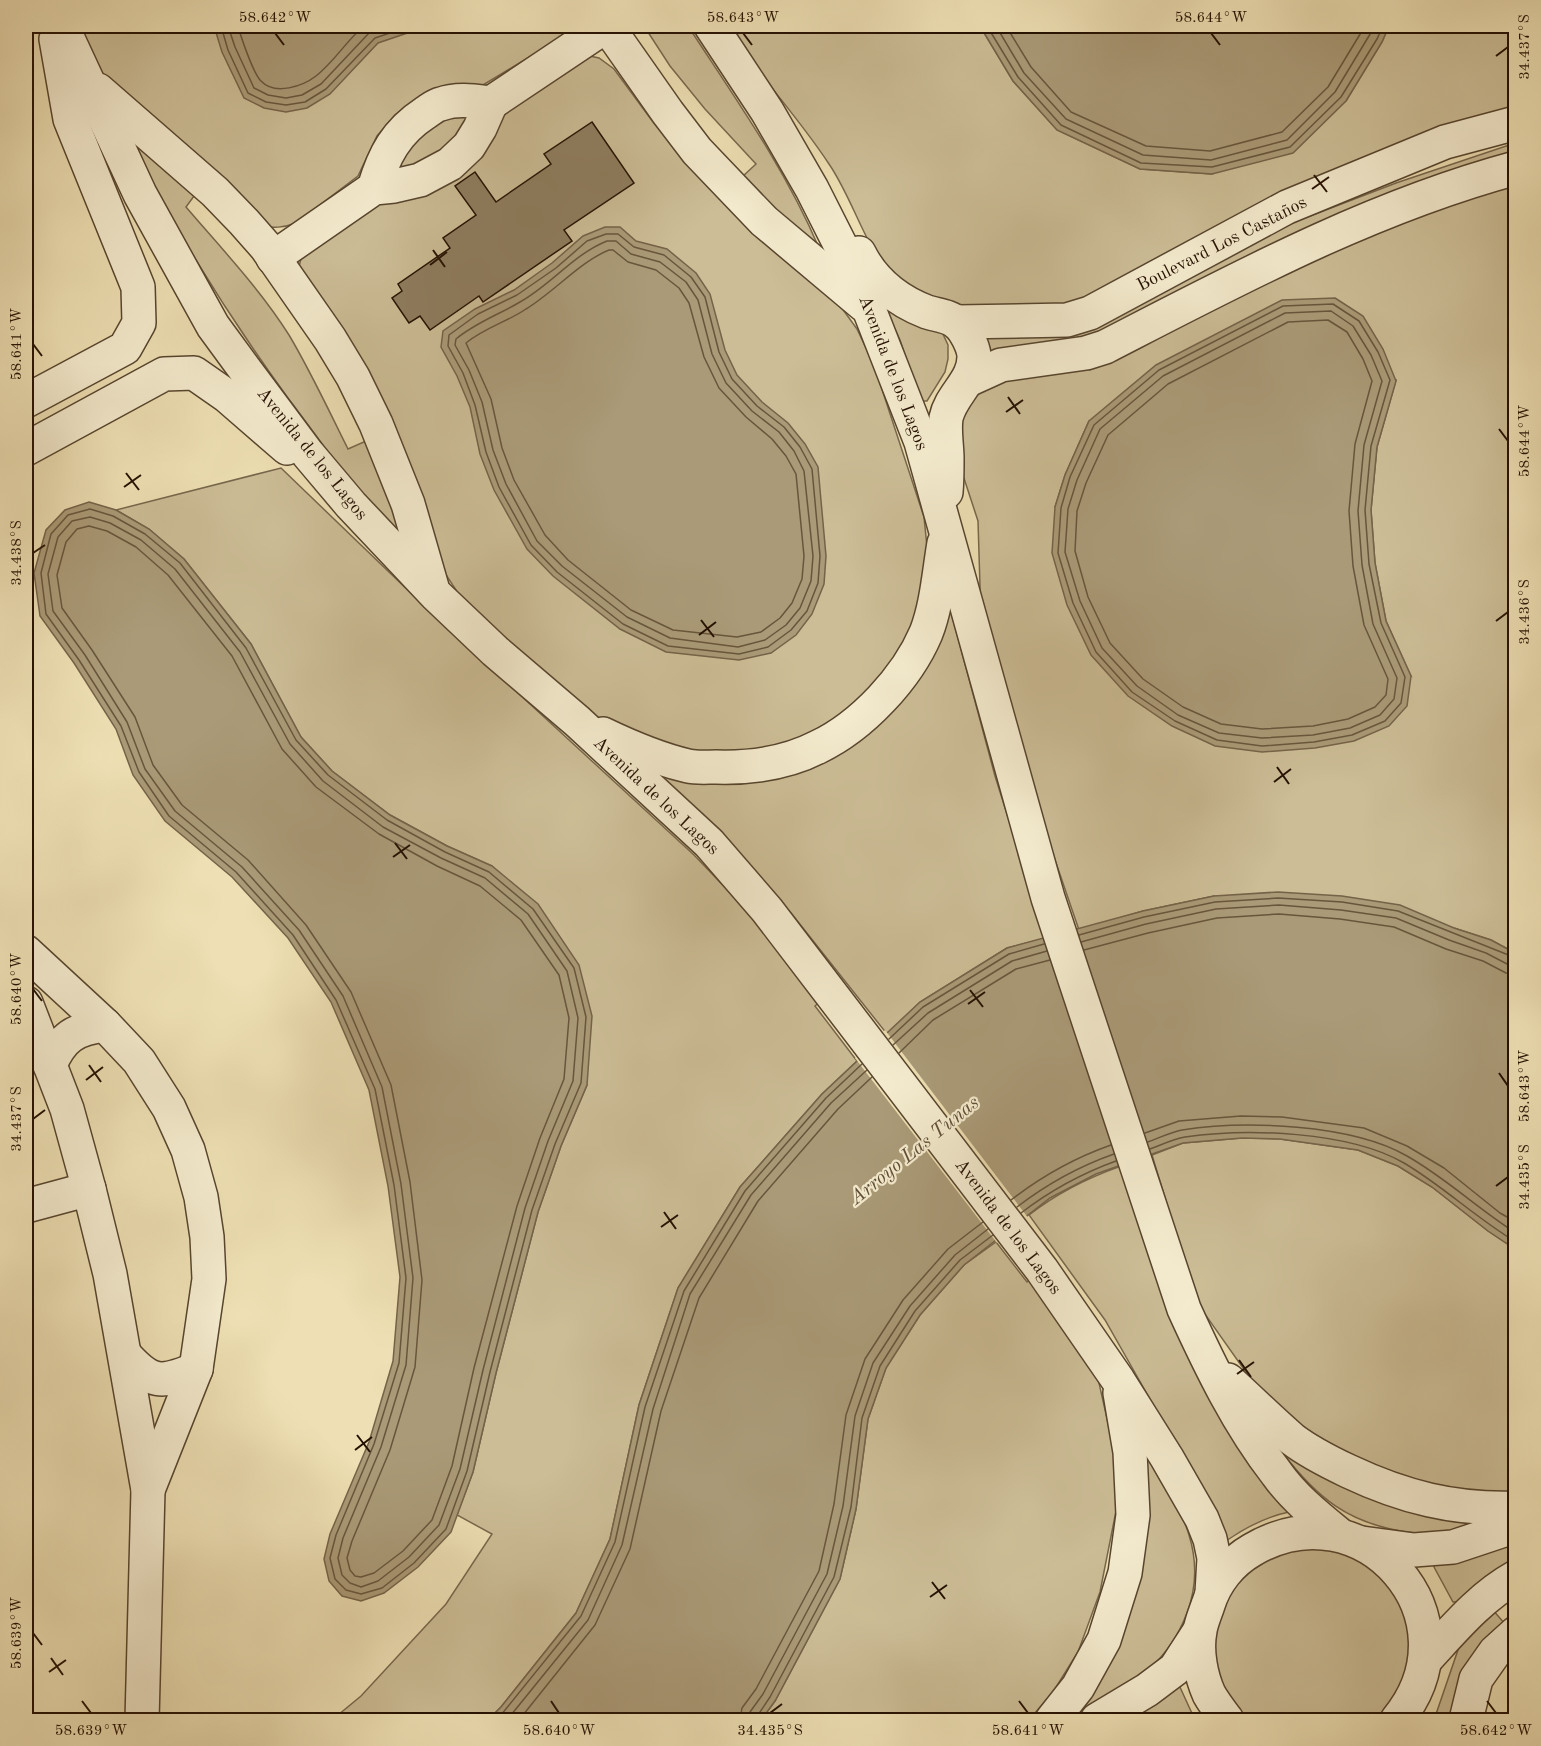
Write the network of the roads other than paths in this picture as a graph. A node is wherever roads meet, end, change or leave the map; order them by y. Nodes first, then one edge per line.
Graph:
1 (54, 26) edge
2 (62, 26) edge
3 (606, 26) edge
4 (711, 26) edge
5 (88, 81) junction
6 (491, 103) junction
7 (767, 111) junction
8 (1515, 123) edge
9 (1515, 168) edge
10 (374, 188) junction
11 (273, 258) junction
12 (870, 310) junction
13 (957, 322) junction
14 (968, 380) junction
15 (26, 401) edge
16 (26, 449) edge
17 (351, 505) junction
18 (946, 530) junction
19 (435, 594) junction
20 (577, 721) junction
21 (26, 952) edge
22 (26, 1003) edge
23 (105, 1025) junction
24 (50, 1065) junction
25 (89, 1189) junction
26 (26, 1206) edge
27 (125, 1355) junction
28 (1207, 1361) junction
29 (196, 1369) junction
30 (1118, 1380) junction
31 (148, 1490) junction
32 (1515, 1508) edge
33 (1515, 1526) edge
34 (1351, 1539) junction
35 (1515, 1577) edge
36 (1212, 1593) junction
37 (1199, 1632) junction
38 (1515, 1633) edge
39 (1426, 1659) junction
40 (1405, 1716) edge
41 (142, 1720) edge
42 (1052, 1720) edge
43 (1096, 1720) edge
44 (1227, 1720) edge
45 (1466, 1720) edge

1 - 15 street
2 - 5 street, Avenida de los Lagos
3 - 6 street
3 - 12 street
4 - 7 street, Avenida de los Lagos
5 - 11 street
5 - 17 street, Avenida de los Lagos
6 - 10 street
6 - 10 street
7 - 12 street, Avenida de los Lagos
7 - 13 street, Boulevard Los Castaños
8 - 13 street, Boulevard Los Castaños
9 - 14 street
10 - 11 street
11 - 19 street
12 - 18 street, Avenida de los Lagos
13 - 14 street
14 - 18 street
16 - 17 street
17 - 19 street, Avenida de los Lagos
18 - 20 street
18 - 28 street, Avenida de los Lagos
19 - 20 street, Avenida de los Lagos
20 - 30 street, Avenida de los Lagos
21 - 23 street
22 - 24 street
23 - 24 street
23 - 29 street
24 - 25 street
25 - 26 street
25 - 27 street
27 - 29 street
27 - 31 street
28 - 32 street
28 - 34 street, Avenida de los Lagos
29 - 31 street
30 - 36 street, Avenida de los Lagos
30 - 42 street
31 - 41 street
33 - 34 street
34 - 36 street
34 - 39 street, Avenida de los Lagos
35 - 39 street
36 - 37 street
37 - 43 street
37 - 44 street
38 - 45 street
39 - 40 street

